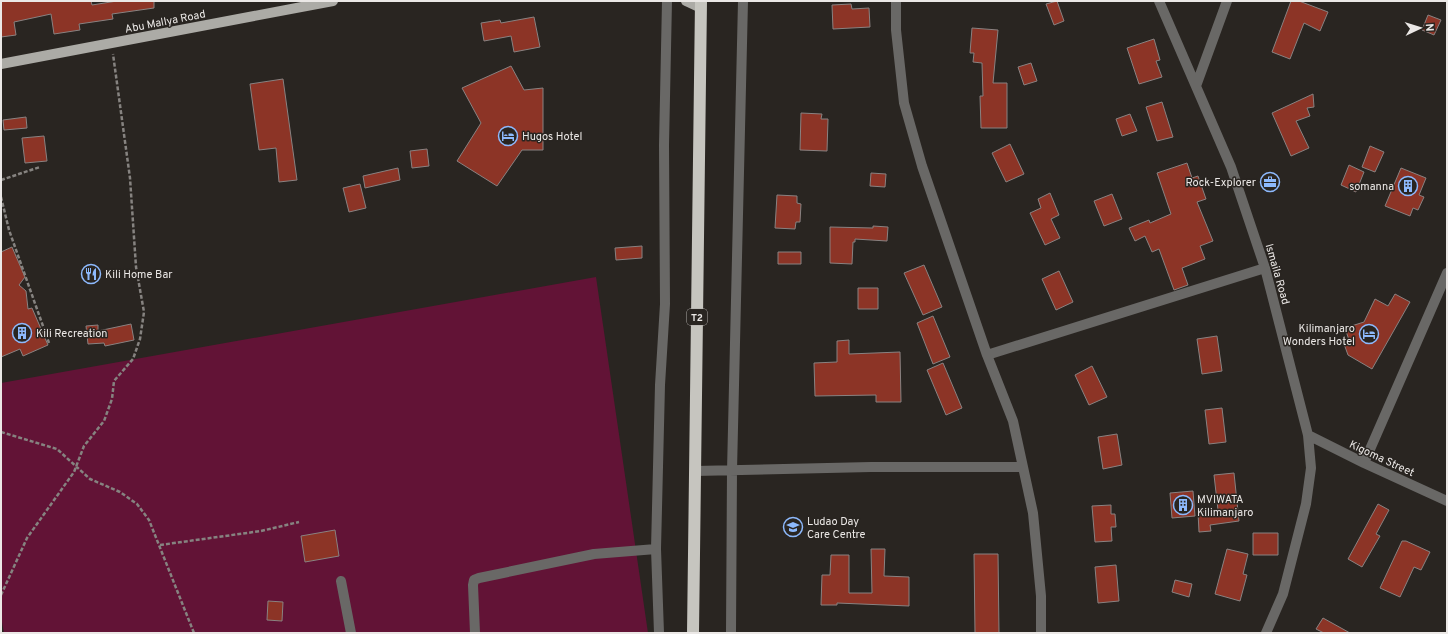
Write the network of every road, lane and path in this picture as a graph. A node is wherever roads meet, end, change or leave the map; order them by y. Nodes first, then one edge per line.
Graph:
1 (332, 1) edge
2 (667, 1) edge
3 (686, 1) edge
4 (743, 1) edge
5 (896, 1) edge
6 (1159, 1) edge
7 (1227, 1) edge
8 (301, 4) edge
9 (701, 4) edge
10 (112, 43) junction
11 (1, 64) edge
12 (1196, 86) junction
13 (40, 166) dead end
14 (1, 180) edge
15 (1, 197) edge
16 (1265, 268) junction
17 (1447, 273) edge
18 (50, 343) dead end
19 (988, 355) junction
20 (1, 432) edge
21 (1308, 435) junction
22 (1364, 463) junction
23 (77, 466) junction
24 (1023, 467) junction
25 (732, 471) junction
26 (695, 472) junction
27 (1447, 501) edge
28 (299, 522) dead end
29 (160, 545) junction
30 (656, 549) junction
31 (341, 581) dead end
32 (1, 595) edge
33 (194, 633) edge
34 (351, 633) edge
35 (475, 633) edge
36 (659, 633) edge
37 (693, 633) edge
38 (731, 633) edge
39 (1041, 633) edge
40 (1266, 633) edge

1 - 8 main road, Abu Mallya Road
2 - 30 street
3 - 9 main road
4 - 25 street
5 - 19 street
6 - 12 street, Ismaila Road
7 - 12 street
8 - 10 main road, Abu Mallya Road
9 - 26 highway, T2
10 - 11 main road, Abu Mallya Road
10 - 23 path
12 - 16 street, Ismaila Road
13 - 14 path
15 - 18 path
16 - 19 street
16 - 21 street, Ismaila Road
17 - 22 street
19 - 24 street
20 - 23 path
21 - 22 street, Kigoma Street
21 - 40 street, Ismaila Road
22 - 27 street, Kigoma Street
23 - 29 path
23 - 32 path
24 - 25 street
24 - 39 street
25 - 26 street
25 - 38 street
26 - 37 highway, T2
28 - 29 path
29 - 33 path
30 - 35 street
30 - 36 street
31 - 34 street

